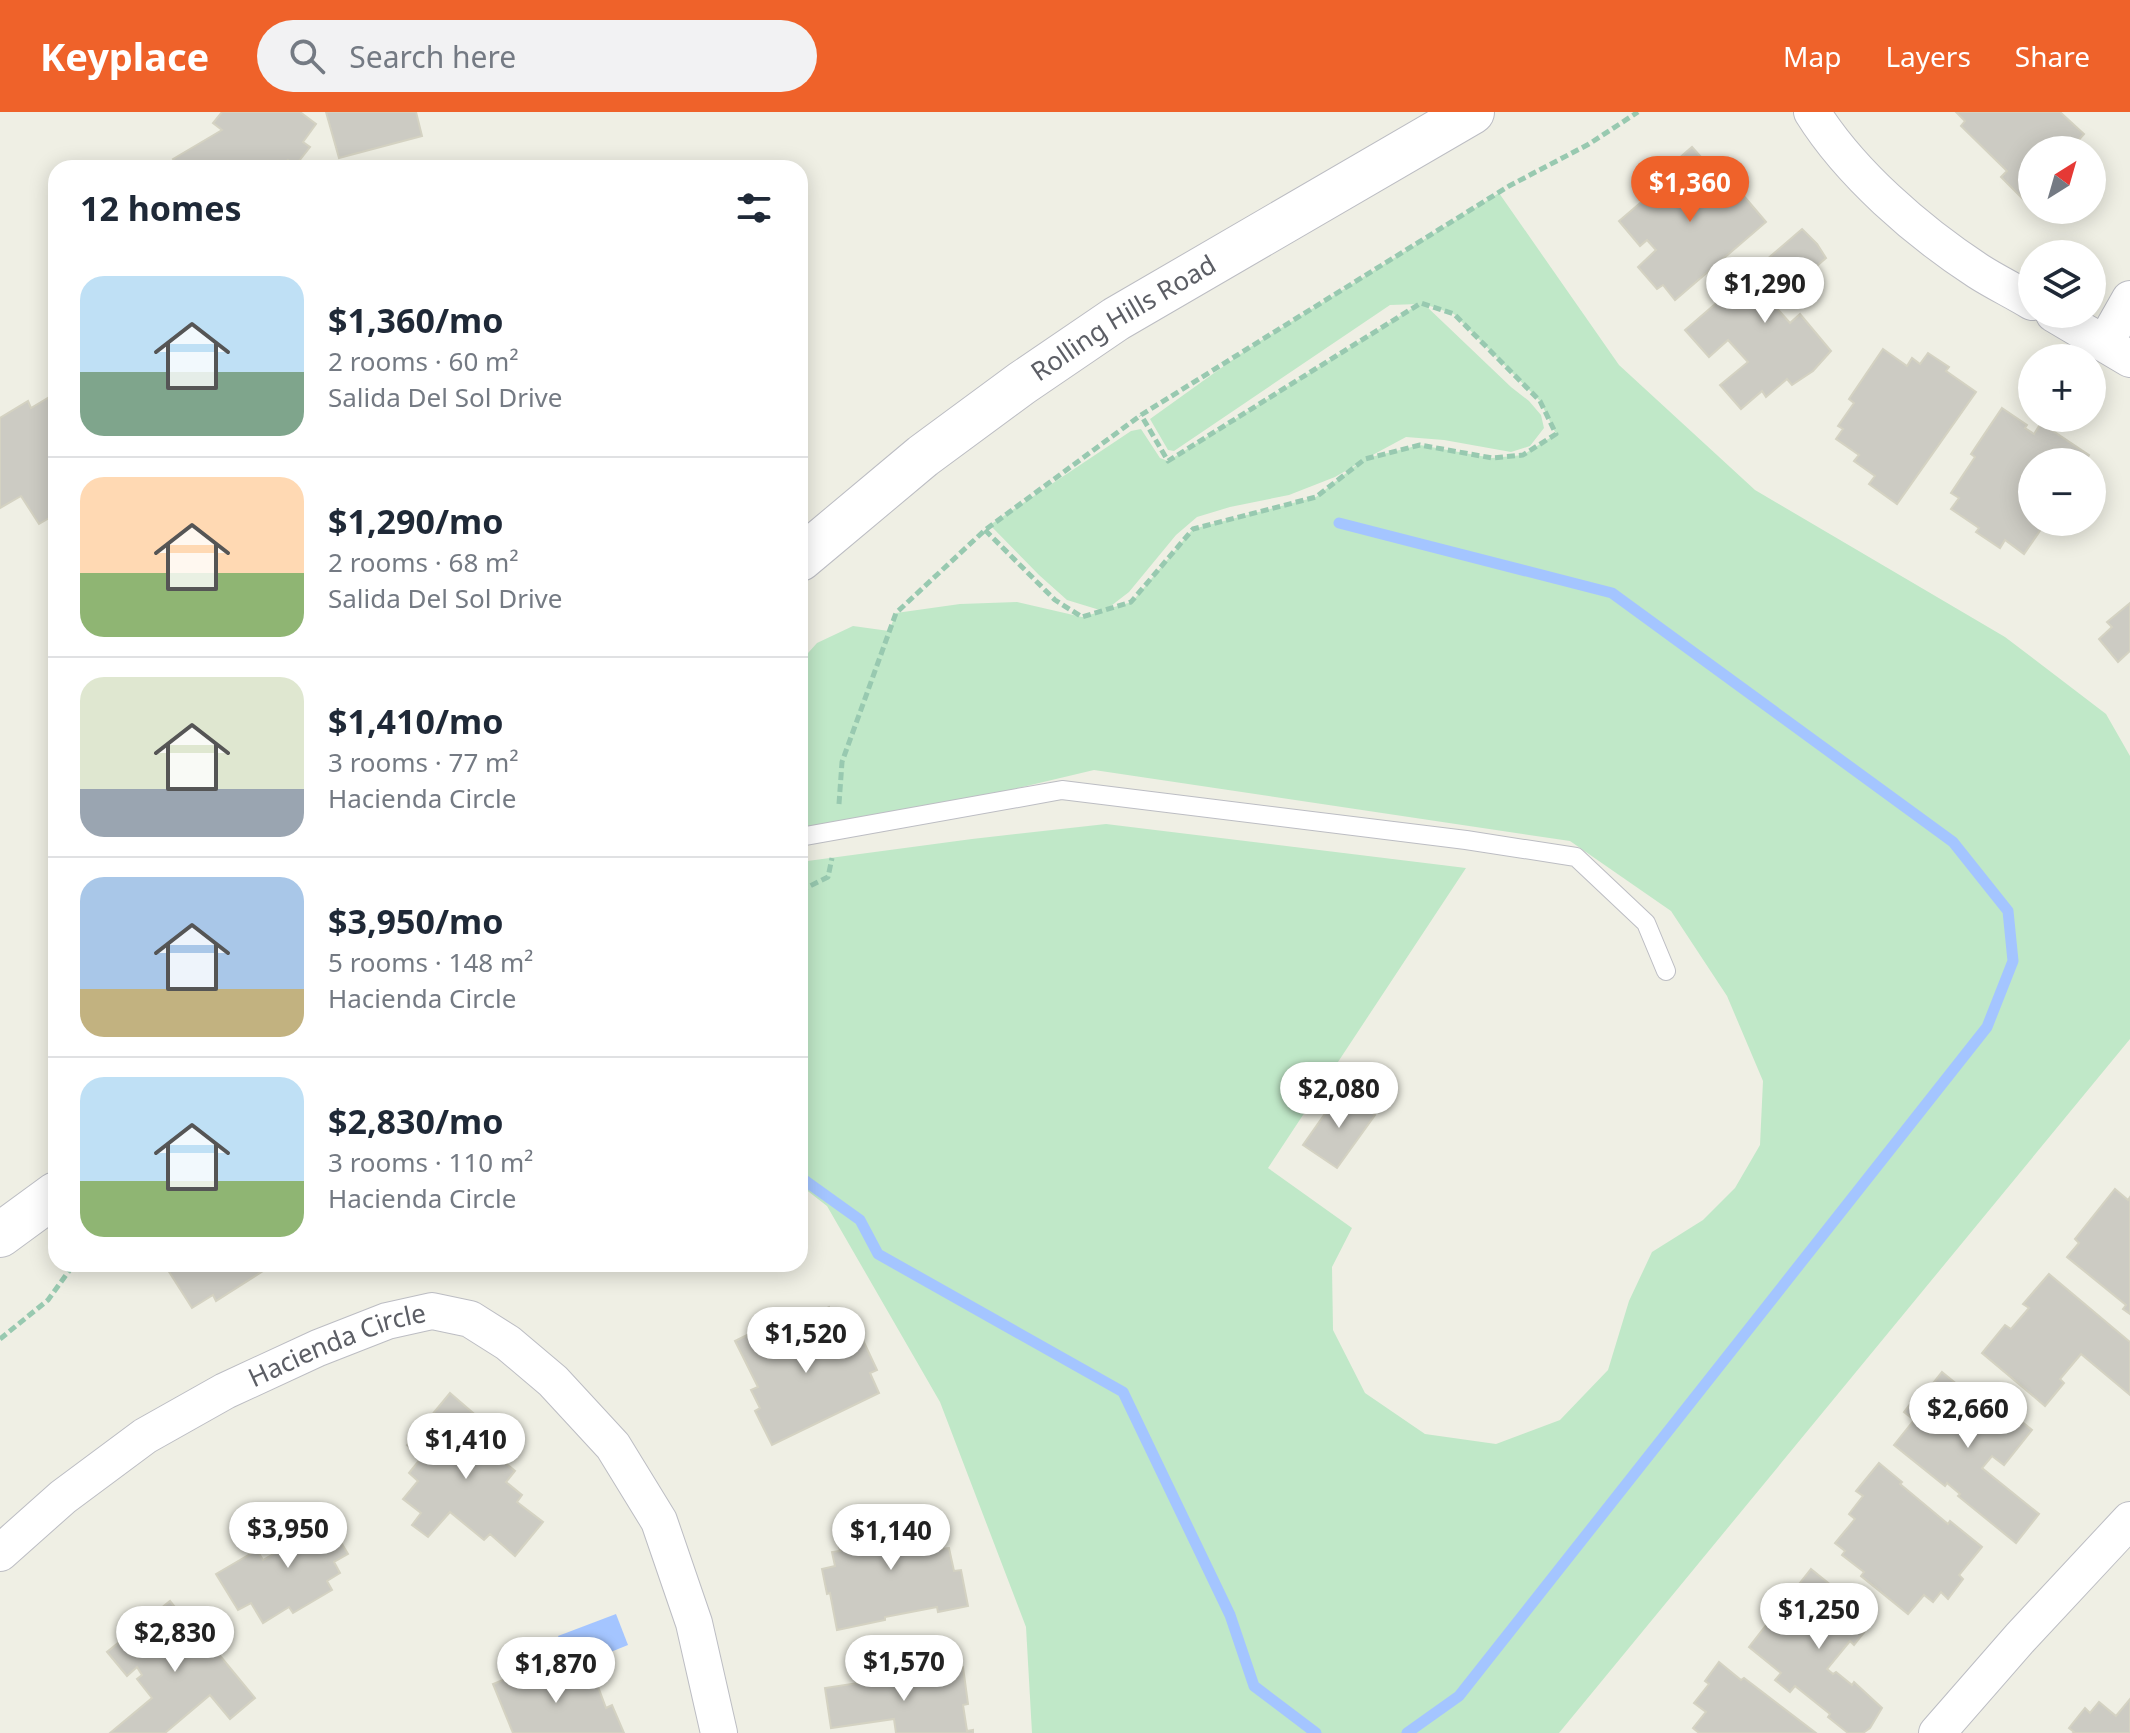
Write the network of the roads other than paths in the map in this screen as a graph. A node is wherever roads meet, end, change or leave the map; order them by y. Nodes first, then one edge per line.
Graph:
1 (1472, 112) edge
2 (1812, 112) edge
3 (2018, 294) edge
4 (2130, 299) edge
5 (2078, 328) edge
6 (2118, 351) edge
7 (808, 552) edge
8 (808, 836) edge
9 (1666, 971) dead end
10 (48, 1200) edge
11 (0, 1235) edge
12 (2130, 1520) edge
13 (0, 1553) edge
14 (719, 1733) edge
15 (1937, 1733) edge

1 - 7 street, Rolling Hills Road
2 - 3 street
4 - 6 street
5 - 6 street
8 - 9 lane
10 - 11 street
12 - 15 street
13 - 14 street, Hacienda Circle

